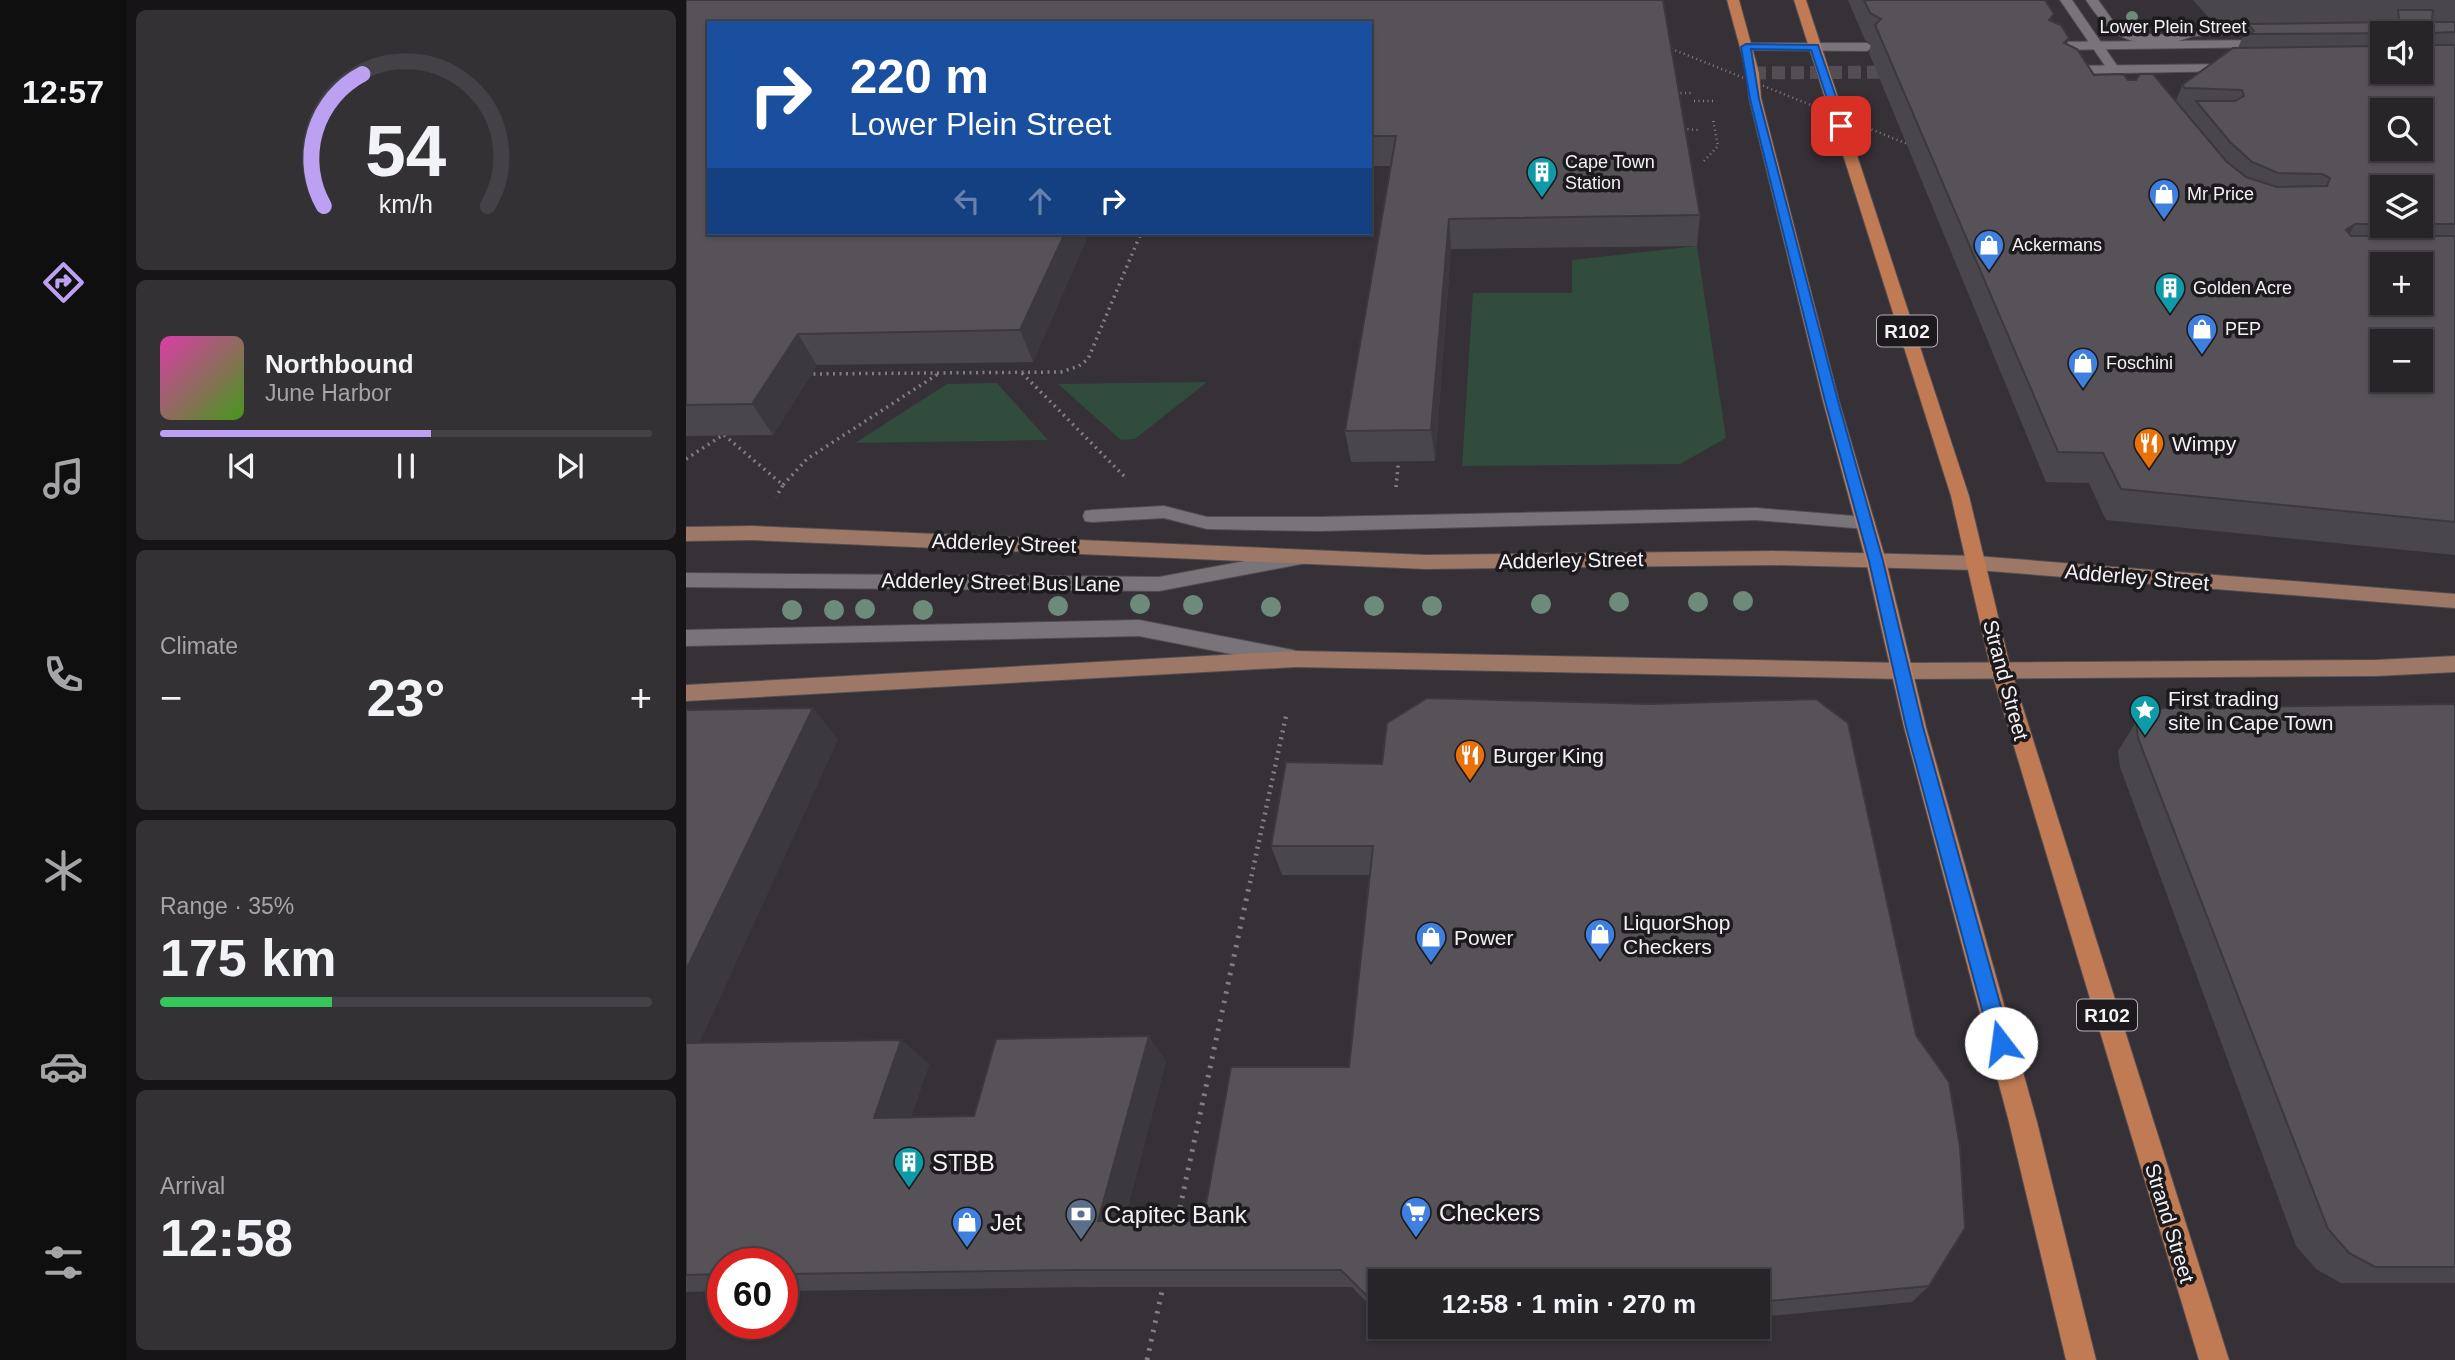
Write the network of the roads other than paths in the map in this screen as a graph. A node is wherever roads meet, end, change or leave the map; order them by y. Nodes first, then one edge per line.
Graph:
1 (1733, 0) edge
2 (1800, 0) edge
3 (2066, 0) edge
4 (2096, 5) edge
5 (2125, 19) dead end
6 (2138, 23) dead end
7 (2288, 32) edge
8 (2178, 37) junction
9 (2277, 44) edge
10 (2097, 45) junction
11 (2049, 46) edge
12 (1746, 47) junction
13 (1815, 47) junction
14 (1867, 47) edge
15 (2244, 68) edge
16 (2064, 70) edge
17 (2114, 70) junction
18 (2132, 81) edge
19 (2114, 87) edge
20 (1092, 516) dead end
21 (1866, 523) junction
22 (686, 534) edge
23 (1314, 556) junction
24 (1876, 561) junction
25 (1976, 563) junction
26 (686, 580) edge
27 (2455, 601) edge
28 (686, 638) edge
29 (1296, 659) junction
30 (2455, 664) edge
31 (2001, 670) junction
32 (1903, 671) junction
33 (686, 693) edge
34 (2081, 1360) edge
35 (2214, 1360) edge

1 - 12 main road
2 - 13 main road, Strand Street / R102
3 - 10 street
4 - 5 street
4 - 8 street
6 - 8 street
7 - 8 street
9 - 10 street, Lower Plein Street
10 - 11 street, Lower Plein Street
10 - 17 street
12 - 13 street
12 - 21 main road
13 - 14 street
13 - 25 main road, Strand Street / R102
15 - 17 street, Lower Plein Street
16 - 17 street, Lower Plein Street
17 - 18 street
17 - 19 street
20 - 21 street
21 - 24 main road
22 - 23 main road, Adderley Street
23 - 24 main road, Adderley Street
23 - 26 street, Adderley Street Bus Lane
24 - 25 main road, Adderley Street
24 - 32 main road
25 - 27 main road, Adderley Street
25 - 31 main road, Strand Street / R102
28 - 29 street
29 - 32 main road
29 - 33 main road
30 - 31 main road
31 - 32 main road
31 - 35 main road, Strand Street / R102
32 - 34 main road

